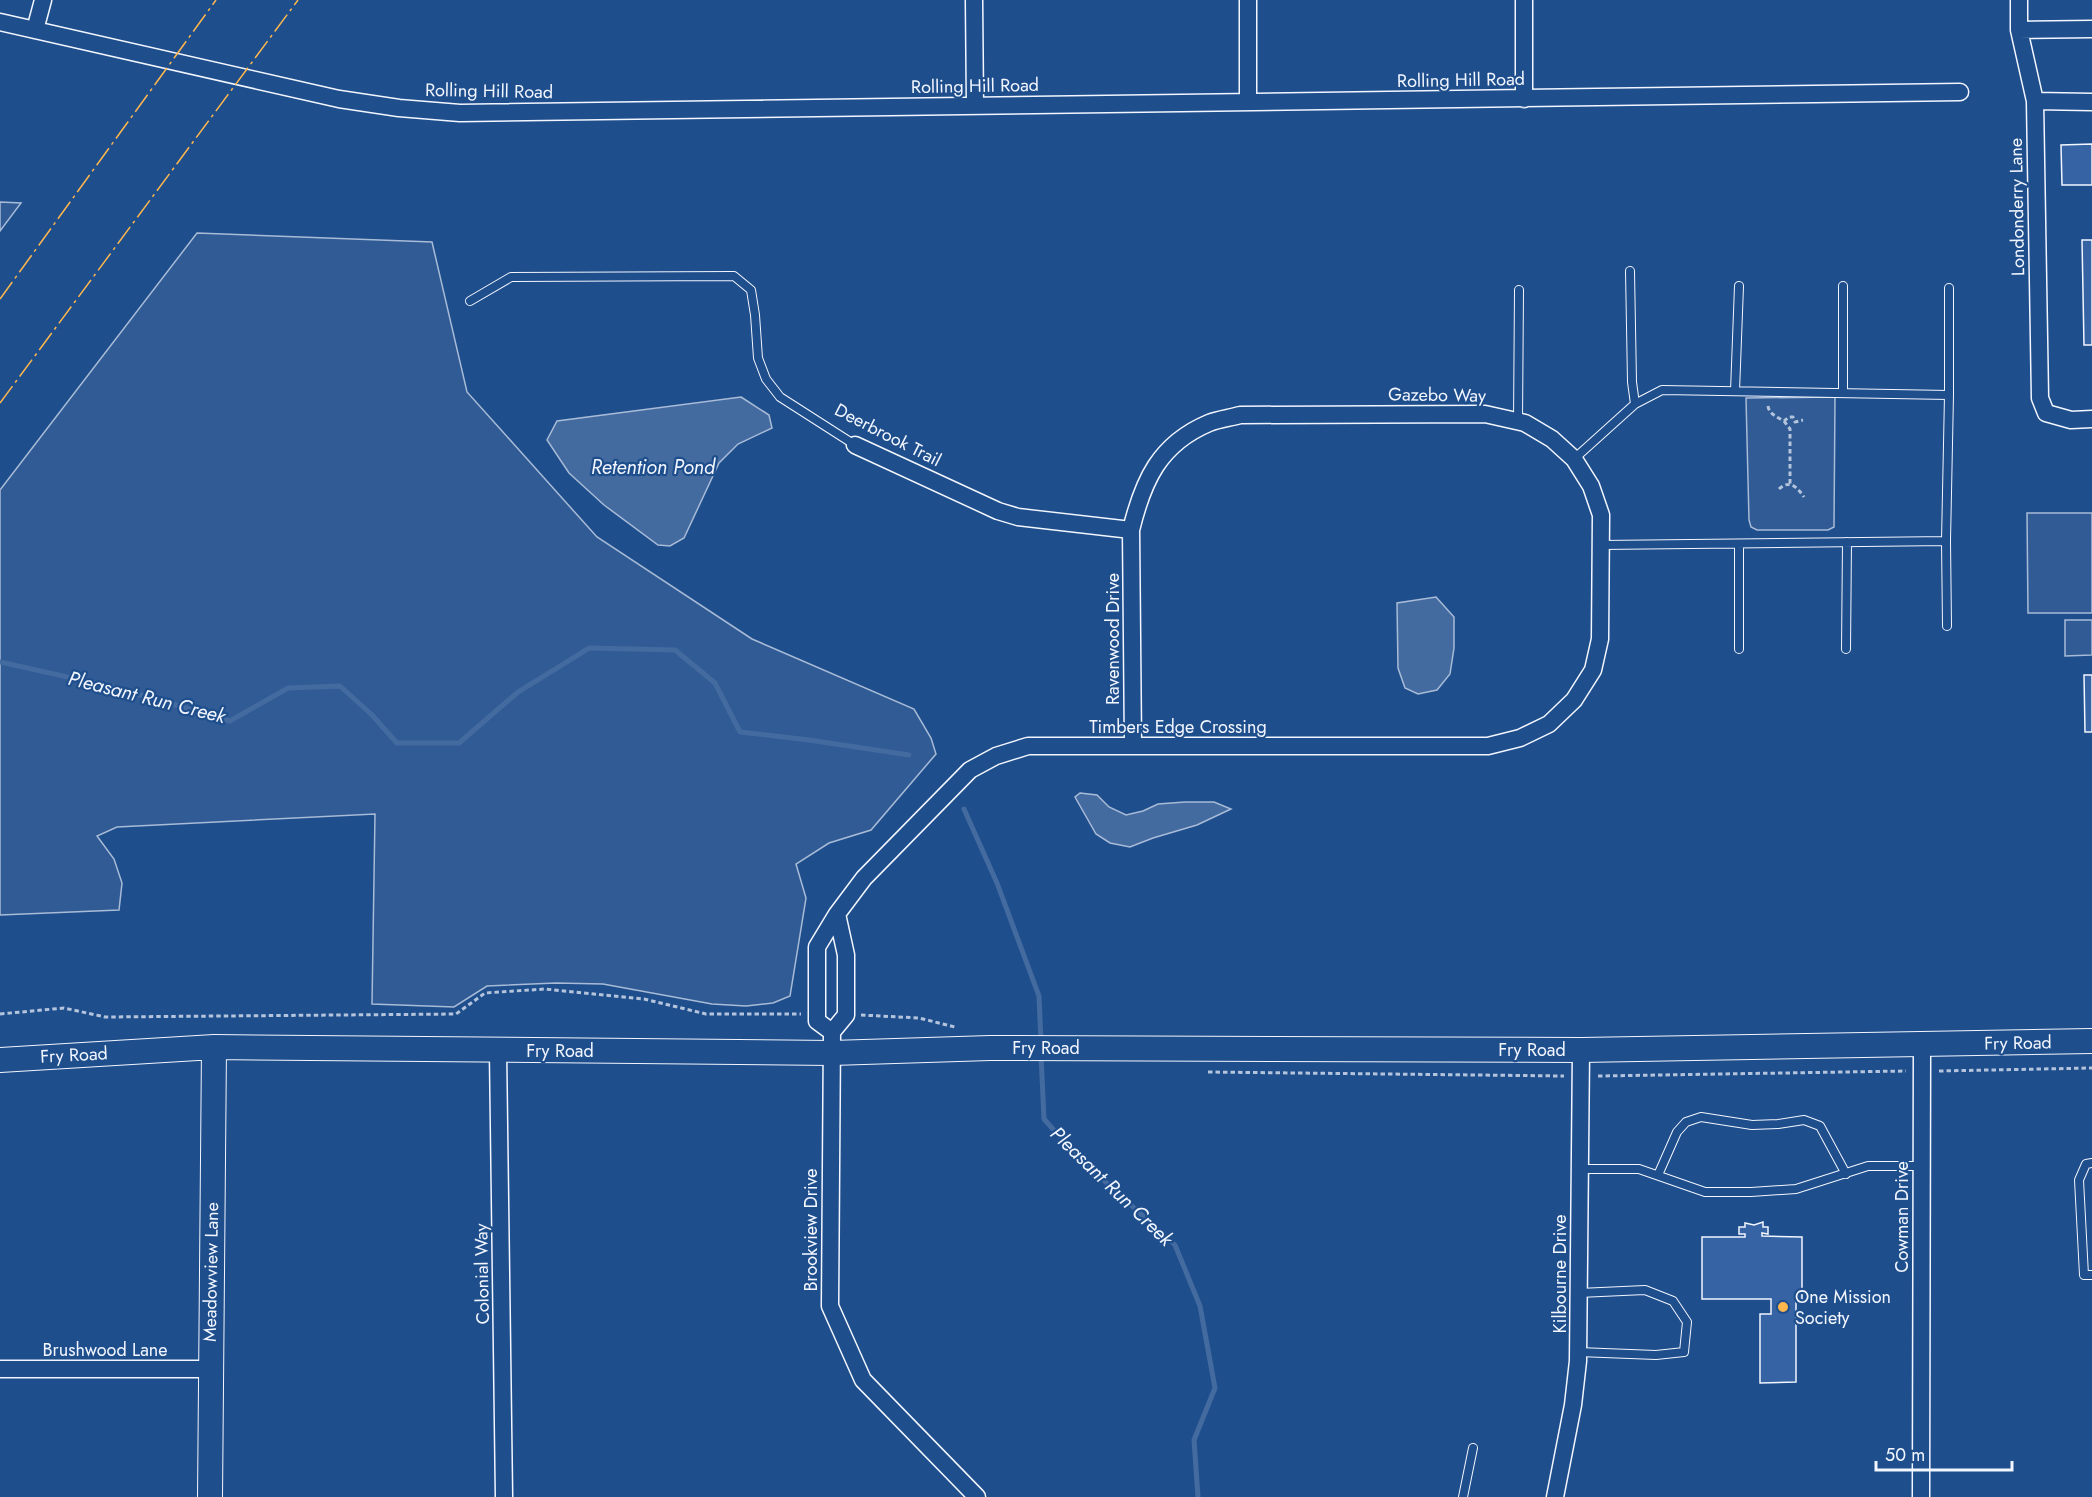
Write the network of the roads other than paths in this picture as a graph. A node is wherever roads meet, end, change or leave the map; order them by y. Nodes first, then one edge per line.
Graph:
1 (43, 0) edge
2 (974, 0) edge
3 (1248, 0) edge
4 (1524, 0) edge
5 (2019, 0) edge
6 (0, 22) edge
7 (2092, 29) edge
8 (35, 30) junction
9 (2019, 30) junction
10 (1960, 92) dead end
11 (1524, 99) junction
12 (2035, 101) junction
13 (1248, 102) junction
14 (2092, 102) edge
15 (975, 106) junction
16 (1630, 271) dead end
17 (1739, 286) dead end
18 (1843, 286) dead end
19 (1949, 288) dead end
20 (1520, 290) dead end
21 (470, 302) dead end
22 (1735, 391) junction
23 (1843, 393) junction
24 (1949, 395) junction
25 (1635, 404) junction
26 (2092, 420) edge
27 (1518, 421) junction
28 (855, 445) joint
29 (1574, 459) junction
30 (1131, 531) junction
31 (1946, 541) junction
32 (1847, 542) junction
33 (1739, 544) junction
34 (1600, 545) junction
35 (1947, 626) dead end
36 (1739, 649) dead end
37 (1846, 649) dead end
38 (1574, 700) joint
39 (1133, 746) junction
40 (837, 914) junction
41 (2092, 1041) edge
42 (832, 1043) junction
43 (1922, 1045) junction
44 (214, 1047) junction
45 (498, 1050) junction
46 (1581, 1050) junction
47 (0, 1060) edge
48 (2092, 1163) edge
49 (1921, 1166) junction
50 (1580, 1169) junction
51 (1845, 1174) junction
52 (1658, 1175) junction
53 (2092, 1275) edge
54 (1579, 1293) junction
55 (1578, 1352) junction
56 (0, 1369) edge
57 (210, 1369) junction
58 (1473, 1448) dead end
59 (210, 1497) edge
60 (504, 1497) edge
61 (977, 1497) edge
62 (1463, 1497) edge
63 (1556, 1497) edge
64 (1921, 1497) edge

1 - 8 street
2 - 15 street
3 - 13 street
4 - 11 street
5 - 9 street, Londonderry Lane
6 - 8 street, Rolling Hill Road
7 - 9 street
8 - 15 street, Rolling Hill Road
9 - 12 street, Londonderry Lane
10 - 11 street, Rolling Hill Road
11 - 13 street, Rolling Hill Road
12 - 14 street
12 - 26 street, Londonderry Lane
13 - 15 street, Rolling Hill Road
16 - 25 lane
17 - 22 lane
18 - 23 lane
19 - 24 lane
20 - 27 lane
21 - 28 lane, Deerbrook Trail
22 - 23 lane
22 - 25 lane
23 - 24 lane
24 - 31 lane
25 - 29 lane
27 - 29 street, Gazebo Way
27 - 30 street, Gazebo Way
28 - 30 street, Deerbrook Trail
29 - 34 street, Gazebo Way
30 - 39 street, Ravenwood Drive
31 - 32 lane
31 - 35 lane
32 - 33 lane
32 - 37 lane
33 - 34 lane
33 - 36 lane
34 - 38 street, Gazebo Way
38 - 39 street, Timbers Edge Crossing
39 - 40 street, Timbers Edge Crossing
40 - 42 street
40 - 42 street, Timbers Edge Crossing
41 - 43 street, Fry Road
42 - 45 street, Fry Road
42 - 46 street, Fry Road
42 - 61 street, Brookview Drive
43 - 46 street, Fry Road
43 - 49 street, Cowman Drive
44 - 45 street, Fry Road
44 - 47 street, Fry Road
44 - 57 street, Meadowview Lane
45 - 60 street, Colonial Way
46 - 50 street, Kilbourne Drive
48 - 53 lane
49 - 51 lane
49 - 64 street, Cowman Drive
50 - 52 lane
50 - 54 street, Kilbourne Drive
51 - 52 lane
51 - 52 lane
54 - 55 street, Kilbourne Drive
54 - 55 lane
55 - 63 street, Kilbourne Drive
56 - 57 street, Brushwood Lane
57 - 59 street, Meadowview Lane
58 - 62 lane

